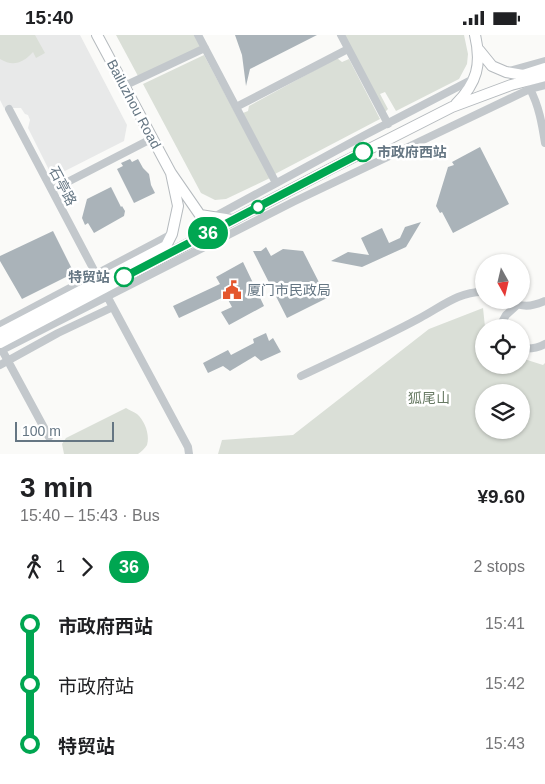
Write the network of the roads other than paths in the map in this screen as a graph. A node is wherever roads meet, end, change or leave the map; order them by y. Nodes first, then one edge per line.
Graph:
1 (97, 35) edge
2 (198, 35) edge
3 (340, 35) edge
4 (475, 35) edge
5 (205, 49) junction
6 (348, 49) junction
7 (479, 50) junction
8 (545, 61) edge
9 (545, 68) edge
10 (506, 72) junction
11 (545, 76) edge
12 (474, 79) junction
13 (545, 85) edge
14 (124, 86) junction
15 (530, 89) junction
16 (236, 107) junction
17 (452, 107) junction
18 (9, 109) dead end
19 (388, 124) junction
20 (153, 138) junction
21 (545, 143) edge
22 (171, 173) junction
23 (276, 183) junction
24 (52, 190) junction
25 (212, 218) junction
26 (232, 220) junction
27 (172, 234) junction
28 (96, 274) junction
29 (475, 292) edge
30 (107, 297) junction
31 (545, 301) edge
32 (530, 305) edge
33 (112, 307) junction
34 (513, 309) edge
35 (504, 319) edge
36 (0, 325) edge
37 (0, 333) edge
38 (545, 343) edge
39 (0, 348) edge
40 (530, 349) edge
41 (4, 363) edge
42 (301, 376) dead end
43 (48, 437) dead end
44 (189, 454) edge

1 - 14 main road, Bailuzhou Road
2 - 5 street
3 - 6 street
4 - 7 main road
5 - 14 street
5 - 16 street
6 - 16 street
6 - 19 street
7 - 10 main road
7 - 12 main road
8 - 10 street
9 - 10 main road
11 - 17 main road
12 - 17 main road
12 - 19 street
13 - 15 street
14 - 20 main road, Bailuzhou Road
15 - 21 street
15 - 30 street
16 - 23 street
17 - 26 main road
18 - 24 street, 石亭路
19 - 23 street
20 - 22 main road, Bailuzhou Road
20 - 24 street
22 - 25 main road
22 - 27 main road
23 - 25 street
24 - 28 street, 石亭路
25 - 26 main road
26 - 39 main road
27 - 28 street
27 - 37 main road
28 - 36 street
29 - 42 street
30 - 33 street
30 - 39 street
31 - 32 street
33 - 41 street
33 - 44 street
34 - 35 street
38 - 40 street
39 - 41 street
41 - 43 street

